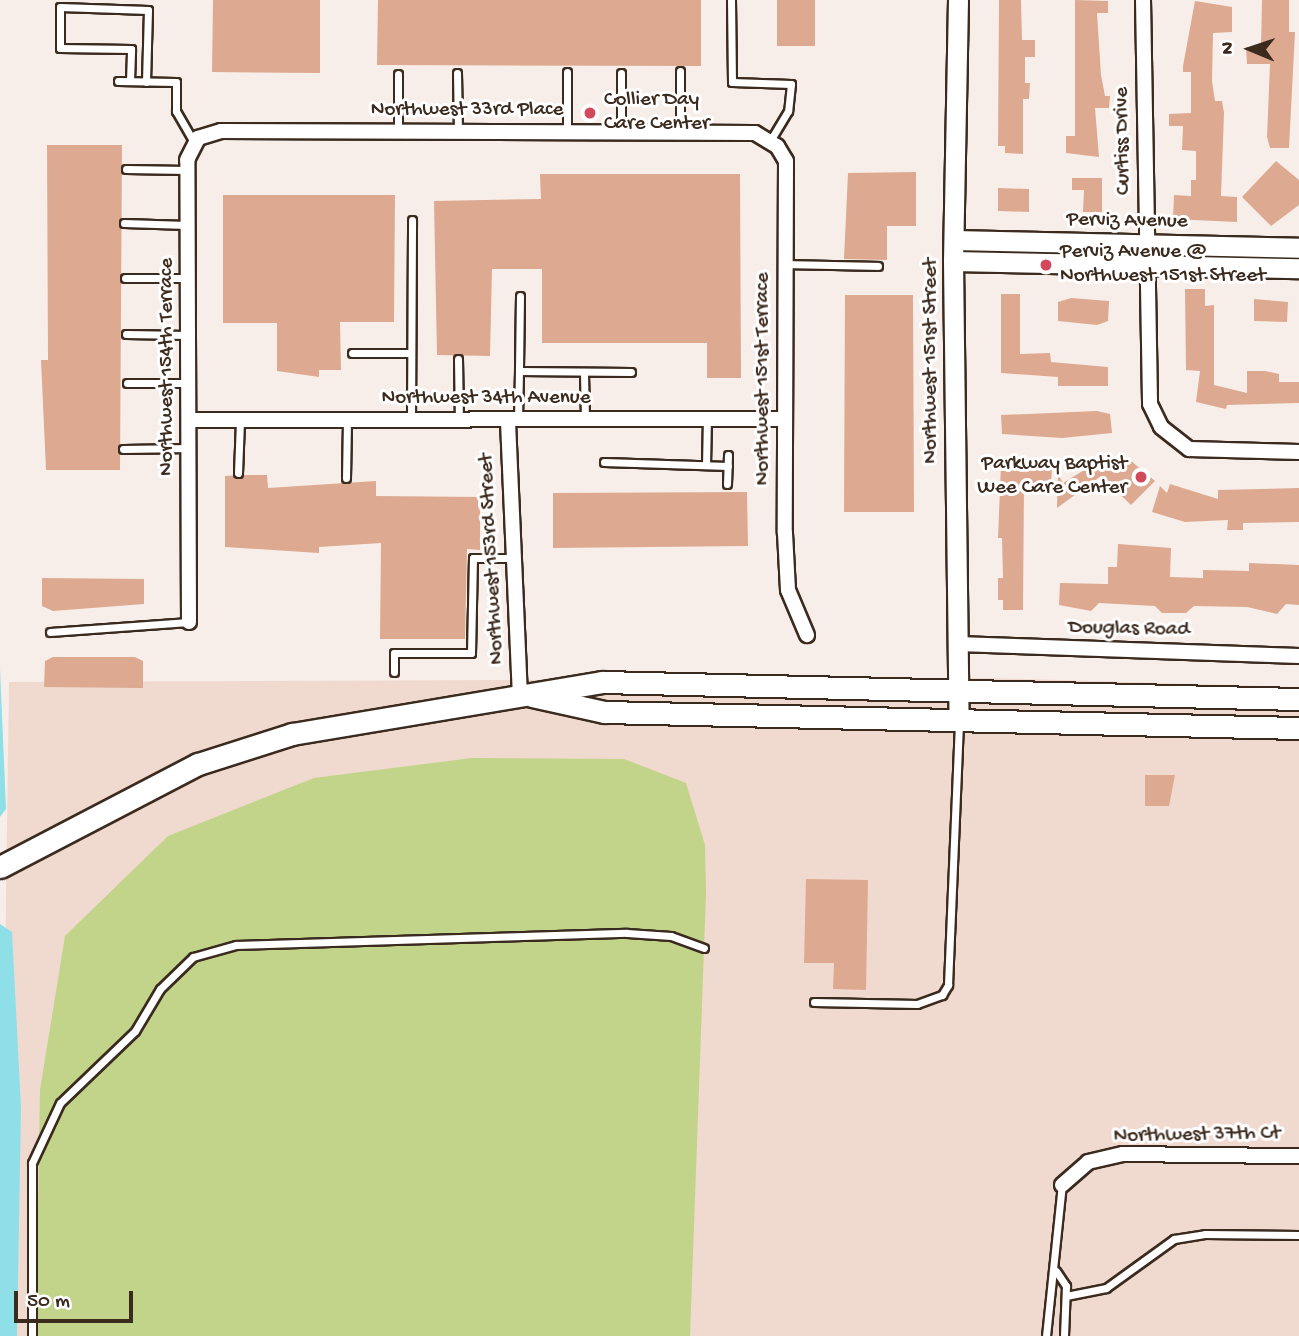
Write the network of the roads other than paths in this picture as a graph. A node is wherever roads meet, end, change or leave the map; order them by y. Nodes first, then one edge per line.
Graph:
1 (731, 0) edge
2 (958, 0) edge
3 (1143, 0) edge
4 (680, 71) dead end
5 (567, 72) dead end
6 (457, 73) dead end
7 (621, 73) dead end
8 (398, 74) dead end
9 (118, 81) dead end
10 (130, 81) junction
11 (146, 82) junction
12 (398, 132) junction
13 (458, 132) junction
14 (567, 133) junction
15 (621, 133) junction
16 (680, 133) junction
17 (770, 142) junction
18 (195, 144) junction
19 (126, 169) dead end
20 (187, 170) junction
21 (412, 220) dead end
22 (124, 223) dead end
23 (188, 225) junction
24 (954, 240) junction
25 (1146, 245) junction
26 (1299, 248) edge
27 (953, 261) junction
28 (785, 264) junction
29 (878, 266) dead end
30 (1146, 267) junction
31 (1299, 268) edge
32 (125, 278) dead end
33 (188, 278) junction
34 (520, 296) dead end
35 (126, 334) dead end
36 (189, 335) junction
37 (352, 353) dead end
38 (411, 353) junction
39 (458, 359) dead end
40 (519, 371) junction
41 (631, 372) dead end
42 (584, 374) junction
43 (127, 383) dead end
44 (189, 383) junction
45 (707, 418) junction
46 (783, 419) junction
47 (190, 420) junction
48 (240, 420) junction
49 (585, 420) junction
50 (347, 421) junction
51 (411, 421) junction
52 (458, 422) junction
53 (513, 422) junction
54 (189, 448) junction
55 (124, 449) dead end
56 (1299, 452) edge
57 (728, 455) dead end
58 (604, 462) dead end
59 (706, 465) junction
60 (728, 466) junction
61 (238, 473) dead end
62 (346, 478) dead end
63 (727, 484) dead end
64 (514, 558) junction
65 (188, 622) joint
66 (51, 632) dead end
67 (807, 635) dead end
68 (958, 644) junction
69 (1299, 656) edge
70 (394, 672) dead end
71 (958, 692) junction
72 (520, 694) junction
73 (1299, 699) edge
74 (959, 721) junction
75 (1299, 728) edge
76 (0, 867) edge
77 (704, 948) dead end
78 (814, 1002) dead end
79 (1299, 1156) edge
80 (1062, 1185) joint
81 (1299, 1235) edge
82 (1056, 1271) junction
83 (1066, 1296) junction
84 (32, 1336) edge
85 (1046, 1336) edge
86 (1064, 1336) edge

1 - 17 lane
2 - 24 street, Northwest 151st Street
3 - 25 street, Curtiss Drive
4 - 16 lane
5 - 14 lane
6 - 13 lane
7 - 15 lane
8 - 12 lane
9 - 10 lane
10 - 11 lane
10 - 11 lane
11 - 18 lane
12 - 13 street, Northwest 33rd Place
12 - 18 street, Northwest 33rd Place
13 - 14 street, Northwest 33rd Place
14 - 15 street, Northwest 33rd Place
15 - 16 street, Northwest 33rd Place
16 - 17 street, Northwest 33rd Place
17 - 28 street, Northwest 151st Terrace
18 - 20 street, Northwest 154th Terrace
19 - 20 lane
20 - 23 street, Northwest 154th Terrace
21 - 38 lane
22 - 23 lane
23 - 33 street, Northwest 154th Terrace
24 - 25 street, Perviz Avenue
24 - 27 street, Northwest 151st Street
25 - 26 street, Perviz Avenue
25 - 30 street, Curtiss Drive
27 - 30 street, Perviz Avenue
27 - 68 street, Northwest 151st Street
28 - 29 lane
28 - 46 street, Northwest 151st Terrace
30 - 31 street, Perviz Avenue
30 - 56 street, Curtiss Drive
32 - 33 lane
33 - 36 street, Northwest 154th Terrace
34 - 40 lane
35 - 36 lane
36 - 44 street, Northwest 154th Terrace
37 - 38 lane
38 - 51 lane
39 - 52 lane
40 - 42 lane
40 - 53 lane
41 - 42 lane
42 - 49 lane
43 - 44 lane
44 - 47 street, Northwest 154th Terrace
45 - 46 street, Northwest 34th Avenue
45 - 49 street, Northwest 34th Avenue
45 - 59 lane
46 - 67 street, Northwest 151st Terrace
47 - 48 street, Northwest 34th Avenue
47 - 54 street, Northwest 154th Terrace
48 - 50 street, Northwest 34th Avenue
48 - 61 lane
49 - 53 street, Northwest 34th Avenue
50 - 51 street, Northwest 34th Avenue
50 - 62 lane
51 - 52 street, Northwest 34th Avenue
52 - 53 street, Northwest 34th Avenue
53 - 64 street, Northwest 153rd Street
54 - 55 lane
54 - 65 street, Northwest 154th Terrace
57 - 60 lane
58 - 59 lane
59 - 60 lane
60 - 63 lane
64 - 70 lane
64 - 72 street, Northwest 153rd Street
65 - 66 lane
68 - 69 street, Douglas Road
68 - 71 street, Northwest 151st Street
71 - 72 main road
71 - 73 main road
71 - 74 street, Northwest 151st Street
72 - 74 main road
72 - 76 main road
74 - 75 main road
74 - 78 lane
77 - 84 lane
79 - 80 street, Northwest 37th Ct
80 - 82 lane
81 - 83 lane
82 - 83 lane
82 - 85 lane
83 - 86 lane

